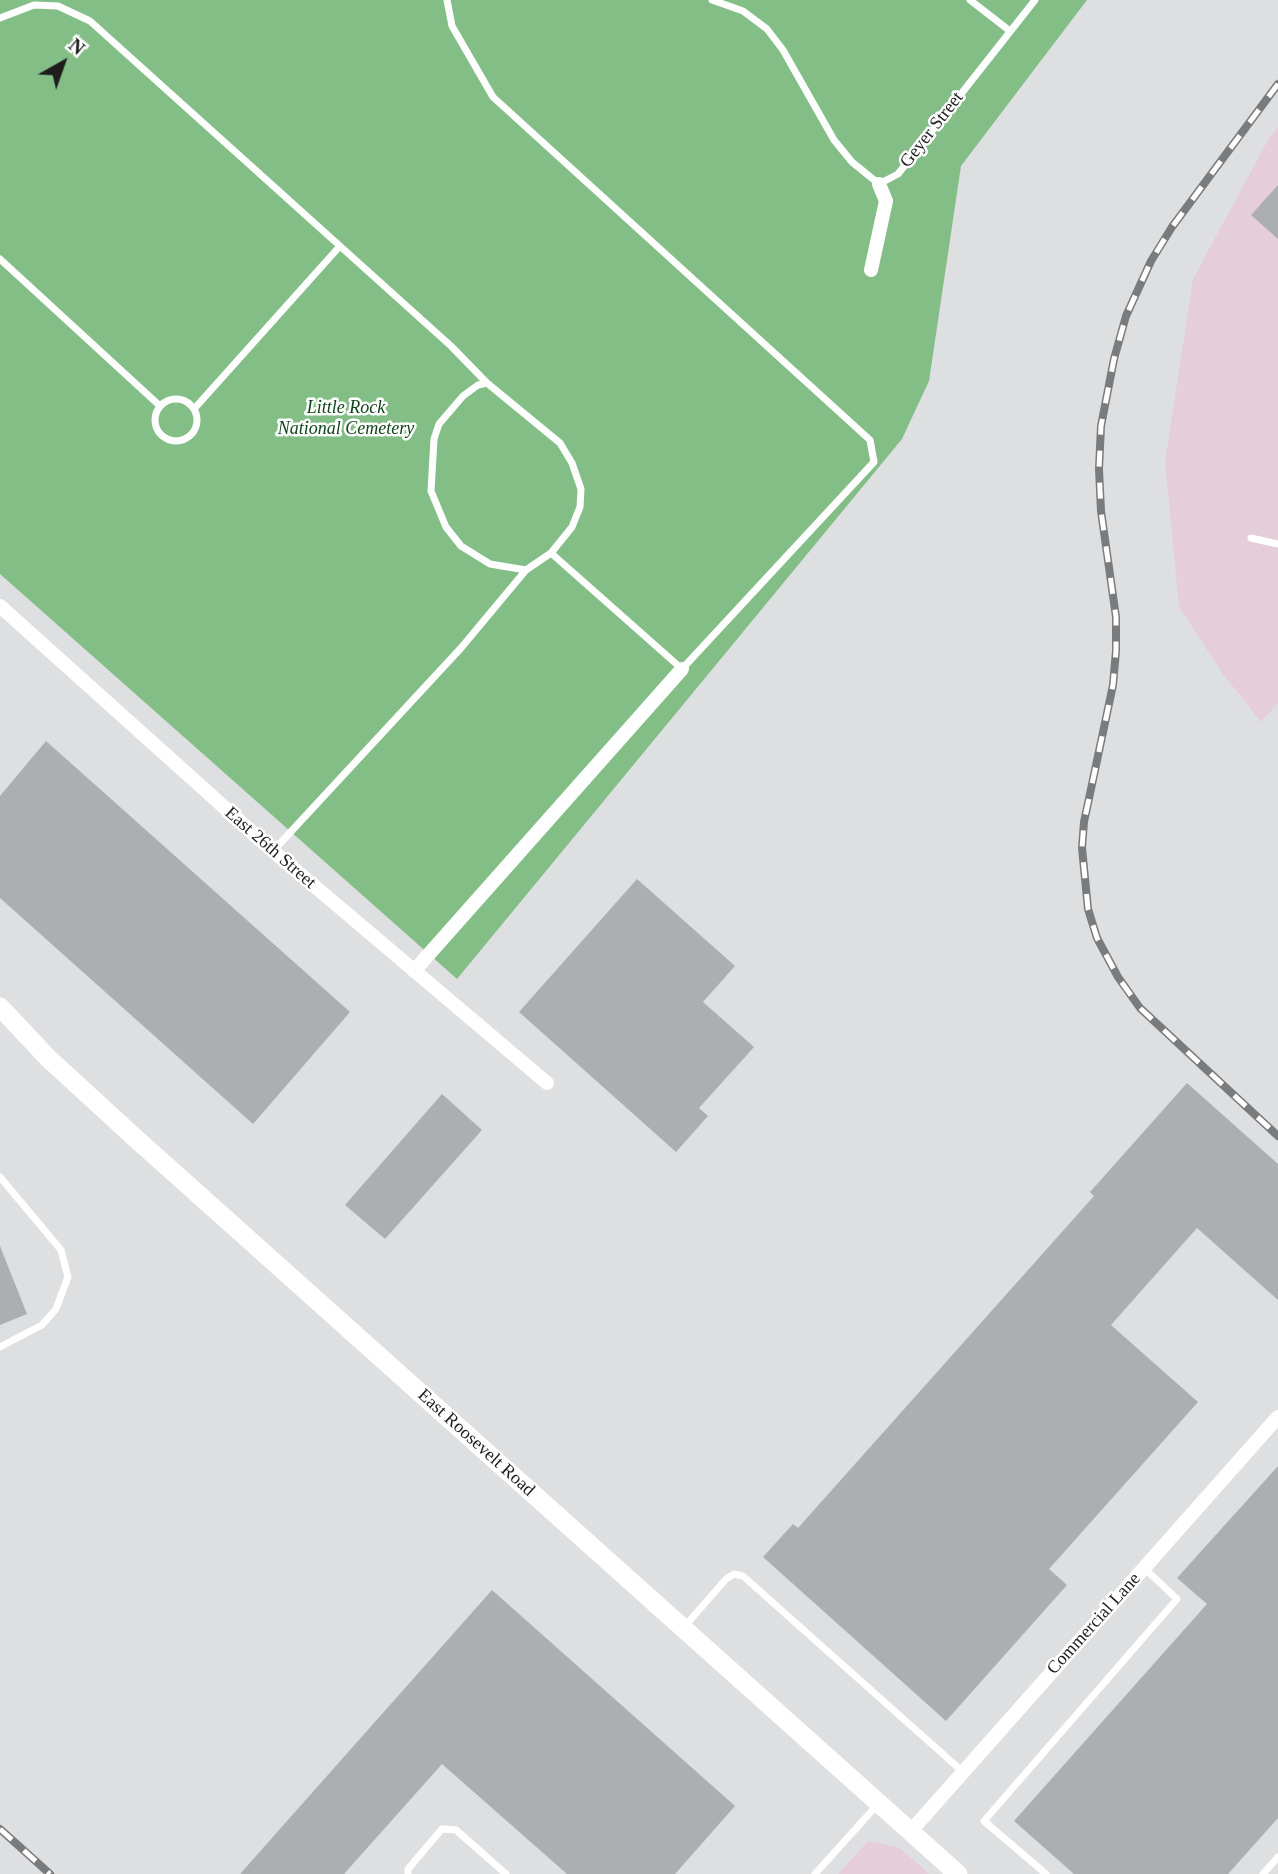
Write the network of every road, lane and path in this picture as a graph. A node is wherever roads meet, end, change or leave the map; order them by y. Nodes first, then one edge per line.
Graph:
1 (447, 0) edge
2 (712, 0) edge
3 (970, 0) edge
4 (1035, 0) edge
5 (0, 18) edge
6 (1010, 31) junction
7 (879, 184) junction
8 (340, 246) junction
9 (0, 259) edge
10 (871, 270) dead end
11 (487, 383) junction
12 (160, 406) junction
13 (194, 409) junction
14 (1251, 538) dead end
15 (1278, 544) edge
16 (551, 554) junction
17 (526, 570) junction
18 (0, 606) edge
19 (682, 669) junction
20 (273, 851) junction
21 (414, 971) junction
22 (0, 1007) edge
23 (547, 1083) dead end
24 (0, 1177) edge
25 (0, 1347) edge
26 (1278, 1417) edge
27 (1144, 1568) junction
28 (682, 1629) junction
29 (963, 1772) junction
30 (879, 1804) junction
31 (910, 1832) junction
32 (1278, 1857) edge
33 (950, 1871) edge
34 (408, 1874) edge
35 (506, 1874) edge
36 (815, 1874) edge
37 (1046, 1874) edge
38 (1263, 1874) edge

1 - 19 lane
2 - 7 lane
3 - 6 lane
4 - 6 lane, Geyer Street
5 - 8 lane
6 - 7 lane, Geyer Street
7 - 10 street
8 - 11 lane
8 - 13 lane
9 - 12 lane
11 - 16 lane
11 - 17 lane
12 - 13 lane
12 - 13 lane
14 - 15 lane
16 - 17 lane
16 - 19 lane
17 - 20 lane
18 - 20 street, East 26th Street
19 - 21 street
20 - 21 street, East 26th Street
21 - 23 street, East 26th Street
22 - 28 main road, East Roosevelt Road
24 - 25 lane
26 - 27 street, Commercial Lane
27 - 29 street, Commercial Lane
27 - 37 lane
28 - 29 lane
28 - 30 main road, East Roosevelt Road
29 - 31 street, Commercial Lane
30 - 31 main road, East Roosevelt Road
30 - 36 lane
31 - 33 main road, East Roosevelt Road
32 - 38 lane
34 - 35 lane

